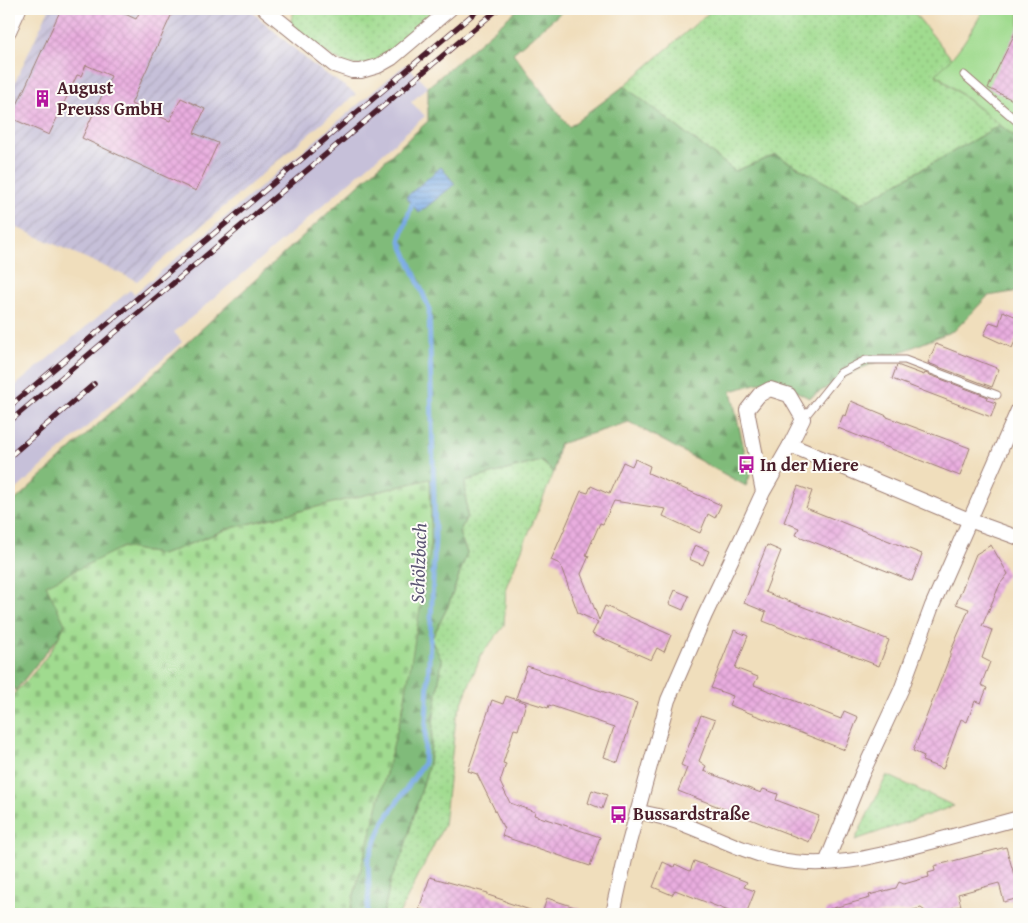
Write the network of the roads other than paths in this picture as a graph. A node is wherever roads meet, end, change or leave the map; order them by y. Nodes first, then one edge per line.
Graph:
1 (19, 9) edge
2 (265, 9) edge
3 (450, 9) edge
4 (9, 31) edge
5 (964, 75) dead end
6 (1019, 123) edge
7 (997, 395) dead end
8 (1019, 408) edge
9 (803, 419) junction
10 (790, 445) junction
11 (763, 492) junction
12 (970, 520) junction
13 (1019, 538) edge
14 (637, 812) junction
15 (1019, 818) edge
16 (826, 863) junction
17 (614, 914) edge

1 - 4 street
2 - 3 street
5 - 6 lane
7 - 9 lane
8 - 12 street
9 - 10 street
9 - 11 street
10 - 11 street
10 - 12 street
11 - 14 street
12 - 13 street
12 - 16 street
14 - 16 street
14 - 17 street
15 - 16 street

